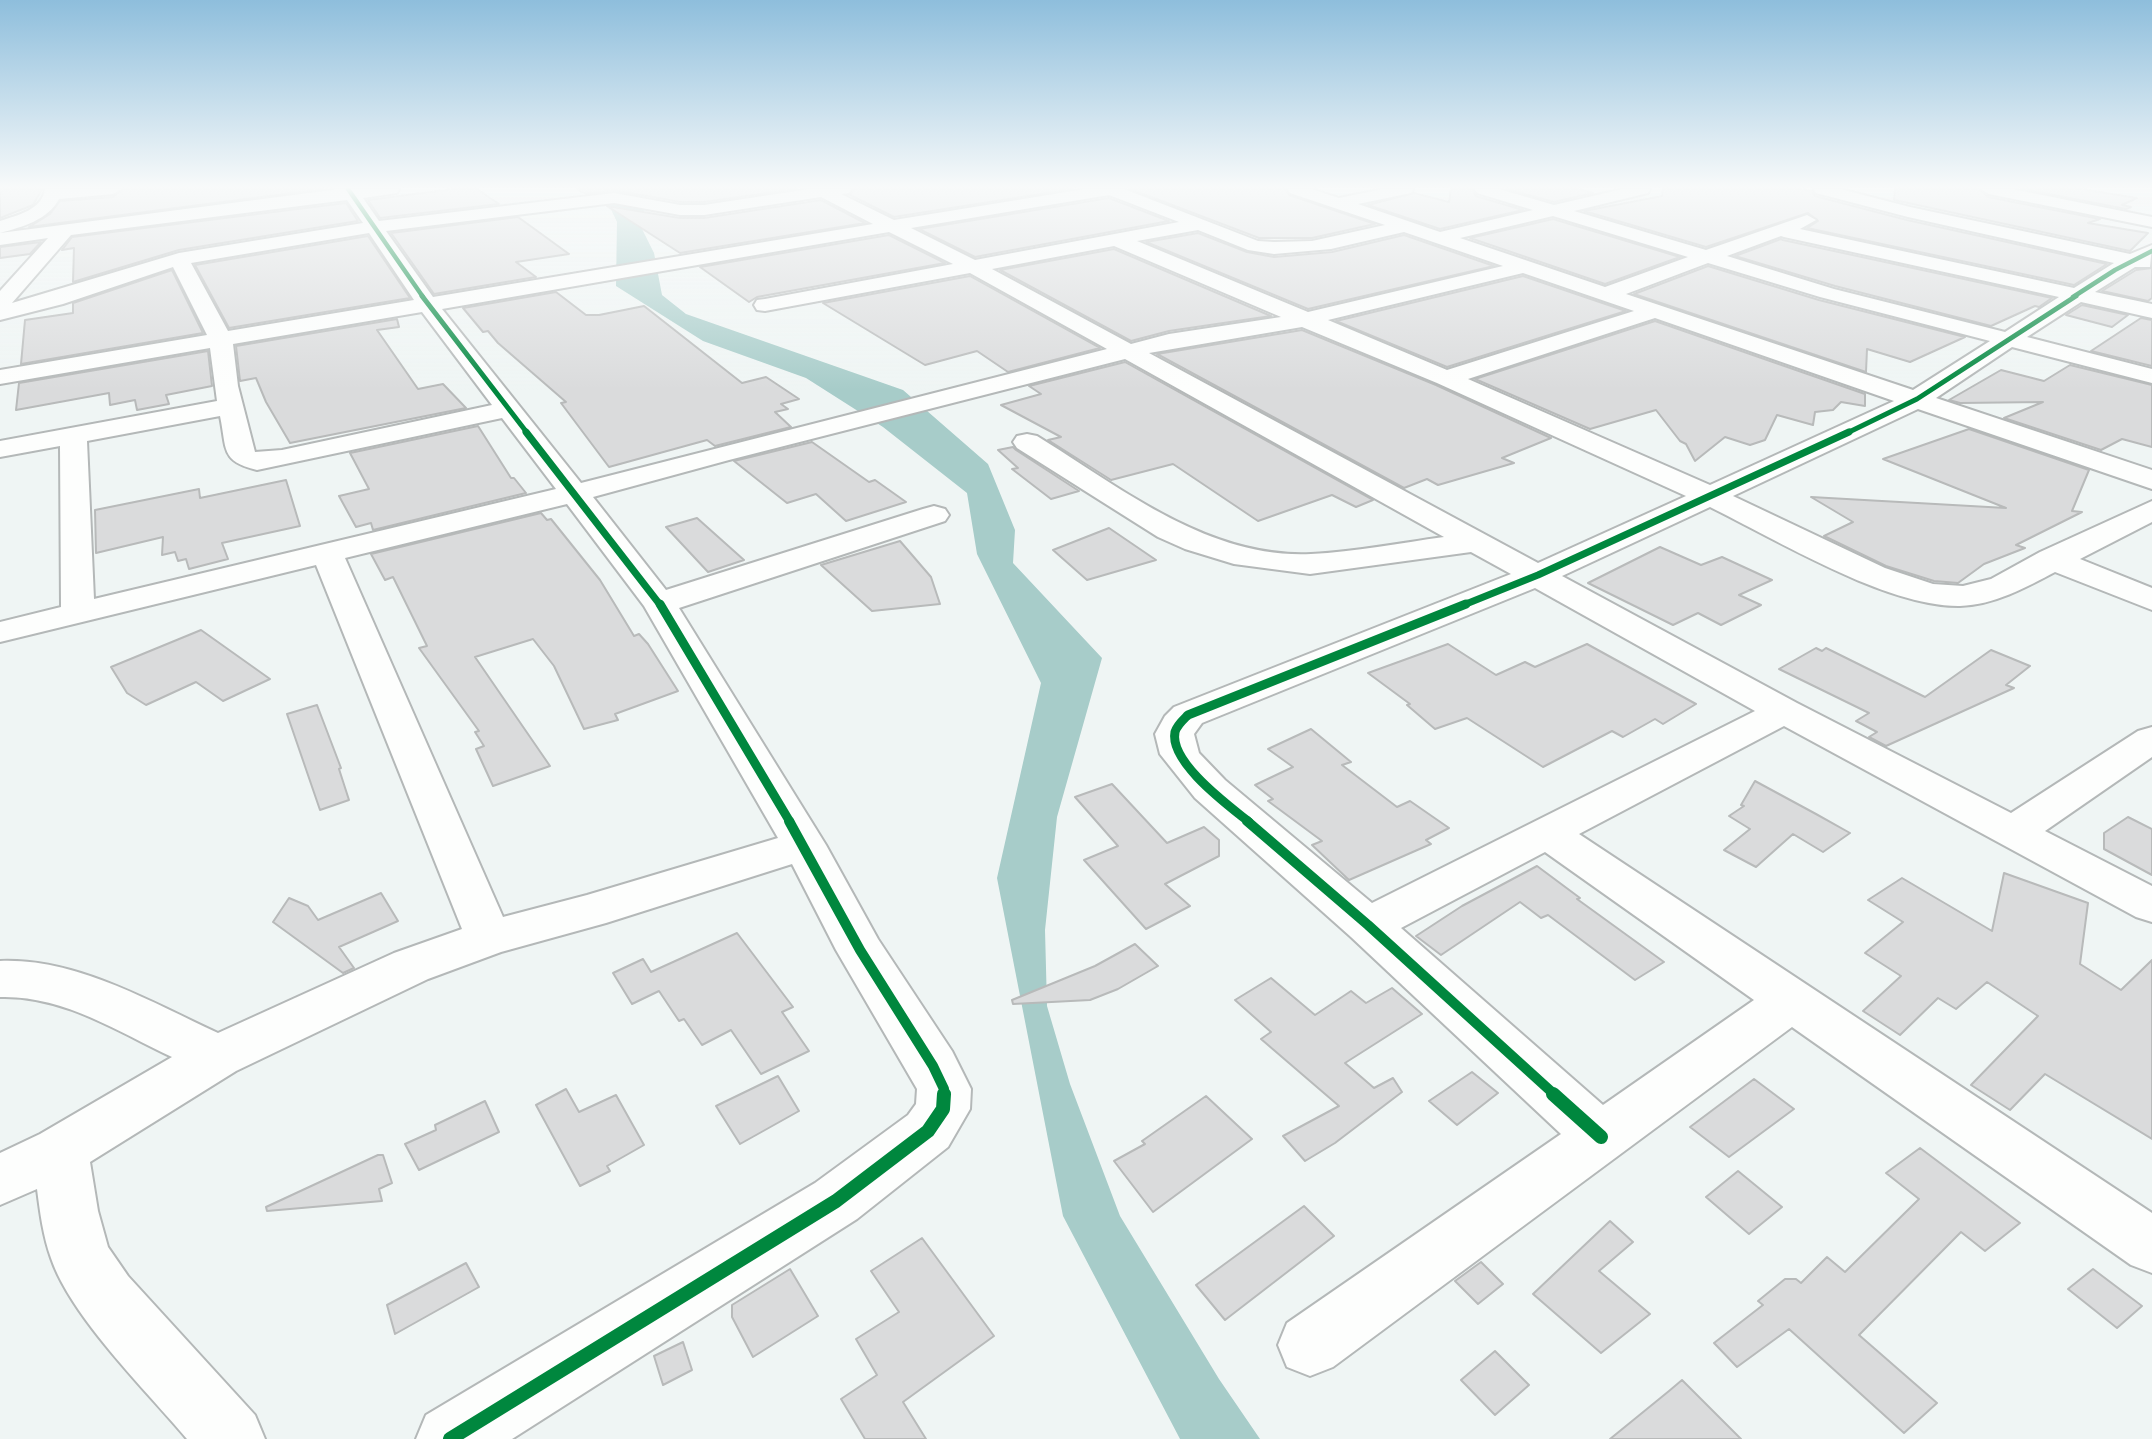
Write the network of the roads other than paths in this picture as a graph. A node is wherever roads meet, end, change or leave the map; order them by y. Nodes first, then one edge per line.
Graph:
1 (43, 256) edge
2 (185, 256) edge
3 (399, 256) edge
4 (718, 256) edge
5 (951, 256) edge
6 (1030, 256) edge
7 (1154, 256) edge
8 (1492, 256) edge
9 (1707, 256) joint
10 (1904, 256) edge
11 (179, 258) junction
12 (2146, 259) edge
13 (972, 267) junction
14 (1523, 267) junction
15 (2077, 294) junction
16 (1606, 295) junction
17 (0, 304) edge
18 (428, 304) junction
19 (765, 305) dead end
20 (1657, 311) junction
21 (2152, 311) edge
22 (0, 313) edge
23 (1302, 320) junction
24 (221, 339) junction
25 (2005, 340) junction
26 (1128, 351) junction
27 (2152, 376) edge
28 (0, 377) edge
29 (1446, 378) junction
30 (1917, 398) junction
31 (230, 406) junction
32 (510, 409) junction
33 (74, 435) junction
34 (1027, 442) dead end
35 (0, 449) edge
36 (2152, 480) edge
37 (576, 493) junction
38 (1710, 496) junction
39 (2152, 510) edge
40 (934, 515) dead end
41 (1477, 542) junction
42 (327, 554) junction
43 (2051, 559) junction
44 (1538, 575) junction
45 (2152, 600) edge
46 (659, 603) junction
47 (78, 615) junction
48 (0, 632) edge
49 (1784, 711) junction
50 (2152, 739) edge
51 (1545, 832) junction
52 (2012, 833) junction
53 (804, 845) junction
54 (2152, 906) edge
55 (1368, 925) junction
56 (489, 938) junction
57 (0, 979) edge
58 (1792, 1000) junction
59 (218, 1056) junction
60 (1601, 1137) junction
61 (60, 1151) junction
62 (0, 1180) edge
63 (2152, 1246) edge
64 (1310, 1345) dead end
65 (459, 1437) edge
66 (231, 1439) edge

1 - 17 street
2 - 11 street
3 - 18 street
4 - 18 street
5 - 13 street
6 - 13 street
7 - 23 street
8 - 14 street
9 - 16 street
9 - 25 street
10 - 15 street
11 - 22 street
11 - 24 street
12 - 15 street
13 - 19 street
13 - 26 street
14 - 16 street
14 - 23 street
15 - 21 street
15 - 25 street
16 - 20 street
18 - 24 street
18 - 32 street
20 - 29 street
20 - 30 street
23 - 26 street
23 - 29 street
24 - 28 street
24 - 31 street
25 - 27 street
25 - 30 street
26 - 37 street
26 - 41 street
29 - 38 street
30 - 36 street
30 - 38 street
31 - 32 street
31 - 33 street
32 - 37 street
33 - 35 street
33 - 47 street
34 - 41 street
37 - 42 street
37 - 46 street
38 - 43 street
38 - 44 street
39 - 43 street
40 - 46 street
41 - 44 street
42 - 47 street
42 - 56 street
43 - 45 street
44 - 49 street
44 - 55 street
46 - 53 street
47 - 48 street
49 - 51 street
49 - 52 street
50 - 52 street
51 - 55 street
51 - 58 street
52 - 54 street
53 - 56 street
53 - 65 street
55 - 60 street
56 - 59 street
57 - 59 street
58 - 60 street
58 - 63 street
59 - 61 street
60 - 64 street
61 - 62 street
61 - 66 street

